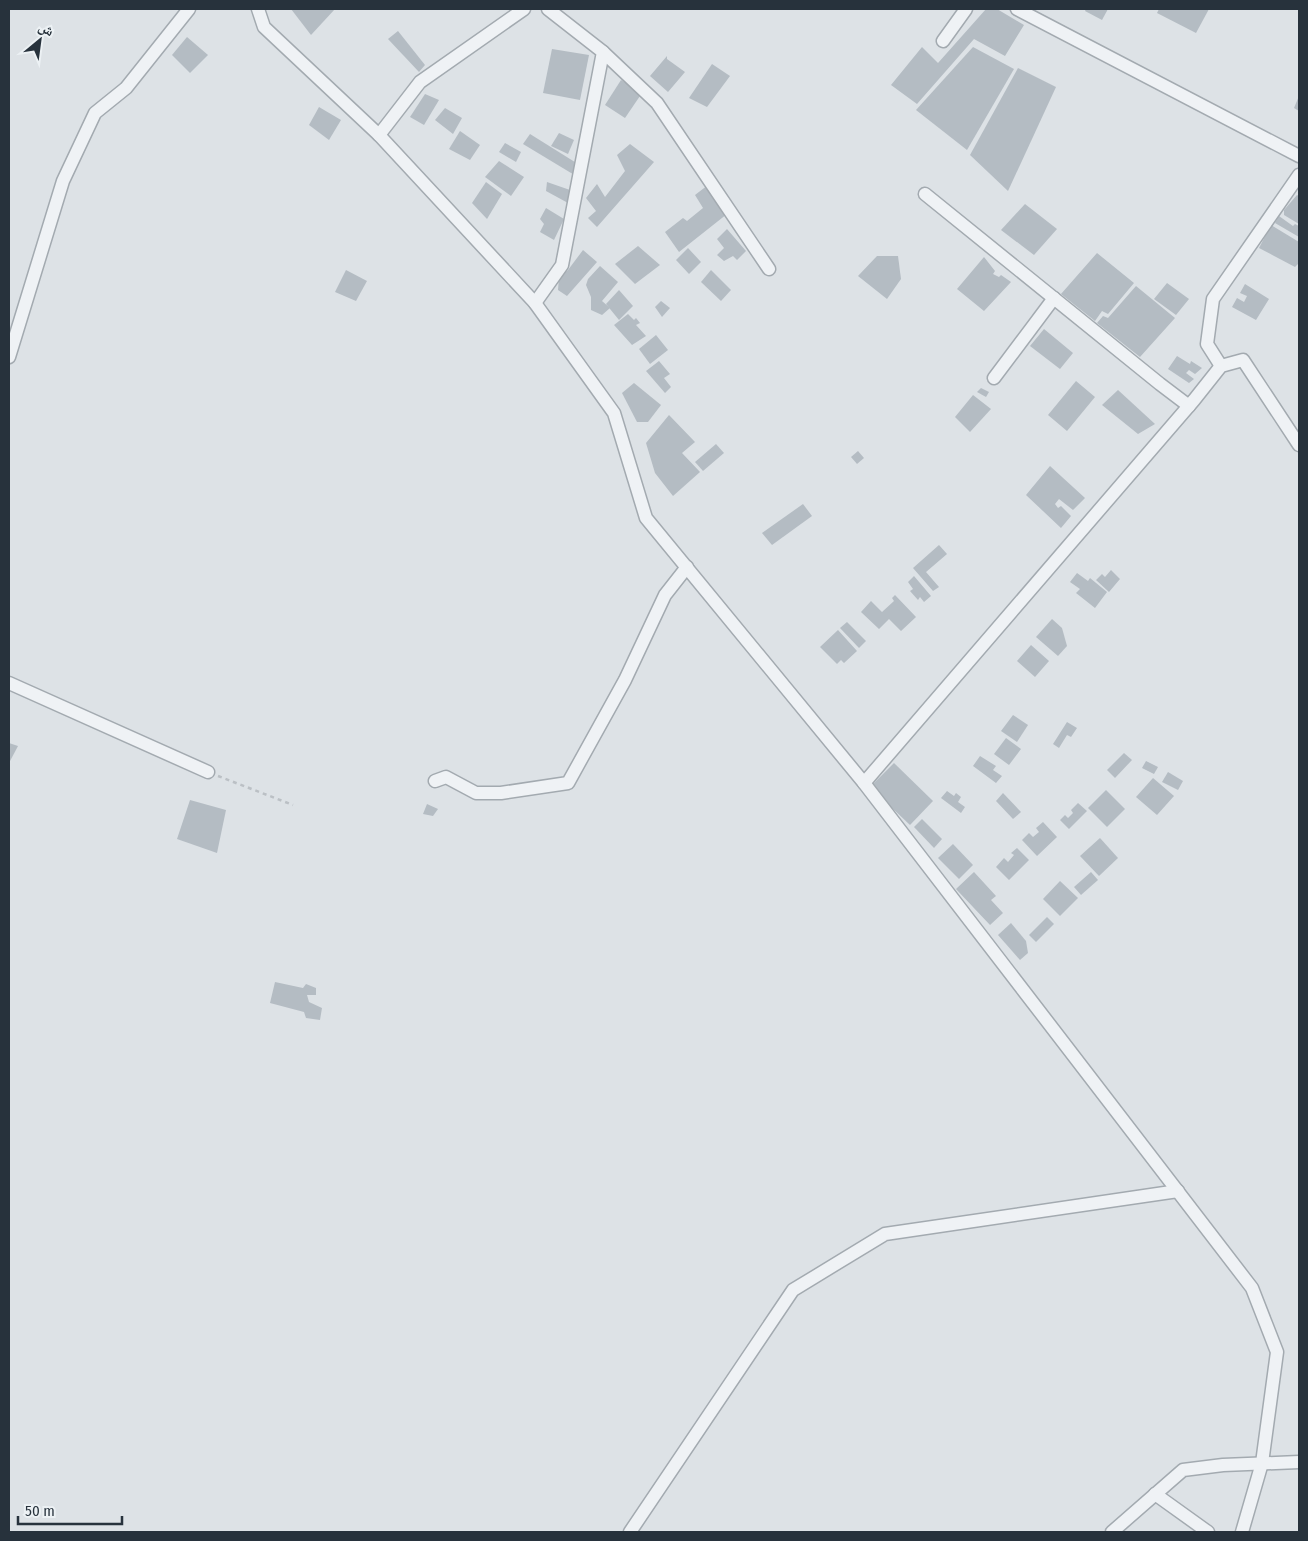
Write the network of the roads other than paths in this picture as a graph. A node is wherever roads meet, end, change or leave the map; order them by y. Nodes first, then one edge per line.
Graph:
1 (189, 9) edge
2 (258, 9) edge
3 (524, 9) edge
4 (548, 9) edge
5 (966, 9) edge
6 (1017, 9) edge
7 (943, 41) dead end
8 (604, 52) junction
9 (379, 135) junction
10 (1299, 156) edge
11 (1299, 174) edge
12 (925, 194) dead end
13 (769, 269) dead end
14 (1054, 298) junction
15 (535, 303) junction
16 (9, 357) edge
17 (1221, 366) junction
18 (994, 378) dead end
19 (1189, 406) junction
20 (1299, 445) edge
21 (686, 567) junction
22 (9, 683) edge
23 (208, 772) road end
24 (436, 781) dead end
25 (864, 783) junction
26 (1178, 1191) junction
27 (1299, 1462) edge
28 (1262, 1463) junction
29 (1155, 1494) junction
30 (630, 1532) edge
31 (1112, 1532) edge
32 (1208, 1532) edge
33 (1242, 1532) edge

1 - 16 street
2 - 9 street
3 - 9 street
4 - 8 street
5 - 7 street
6 - 10 street
8 - 13 street
8 - 15 street
9 - 15 street
11 - 17 street
12 - 14 street
14 - 18 street
14 - 19 street
15 - 21 street
17 - 19 street
17 - 20 street
19 - 25 street
21 - 24 street
21 - 25 street
22 - 23 street
25 - 26 street
26 - 28 street
26 - 30 street
27 - 28 street
28 - 29 street
28 - 33 street
29 - 31 street
29 - 32 street

